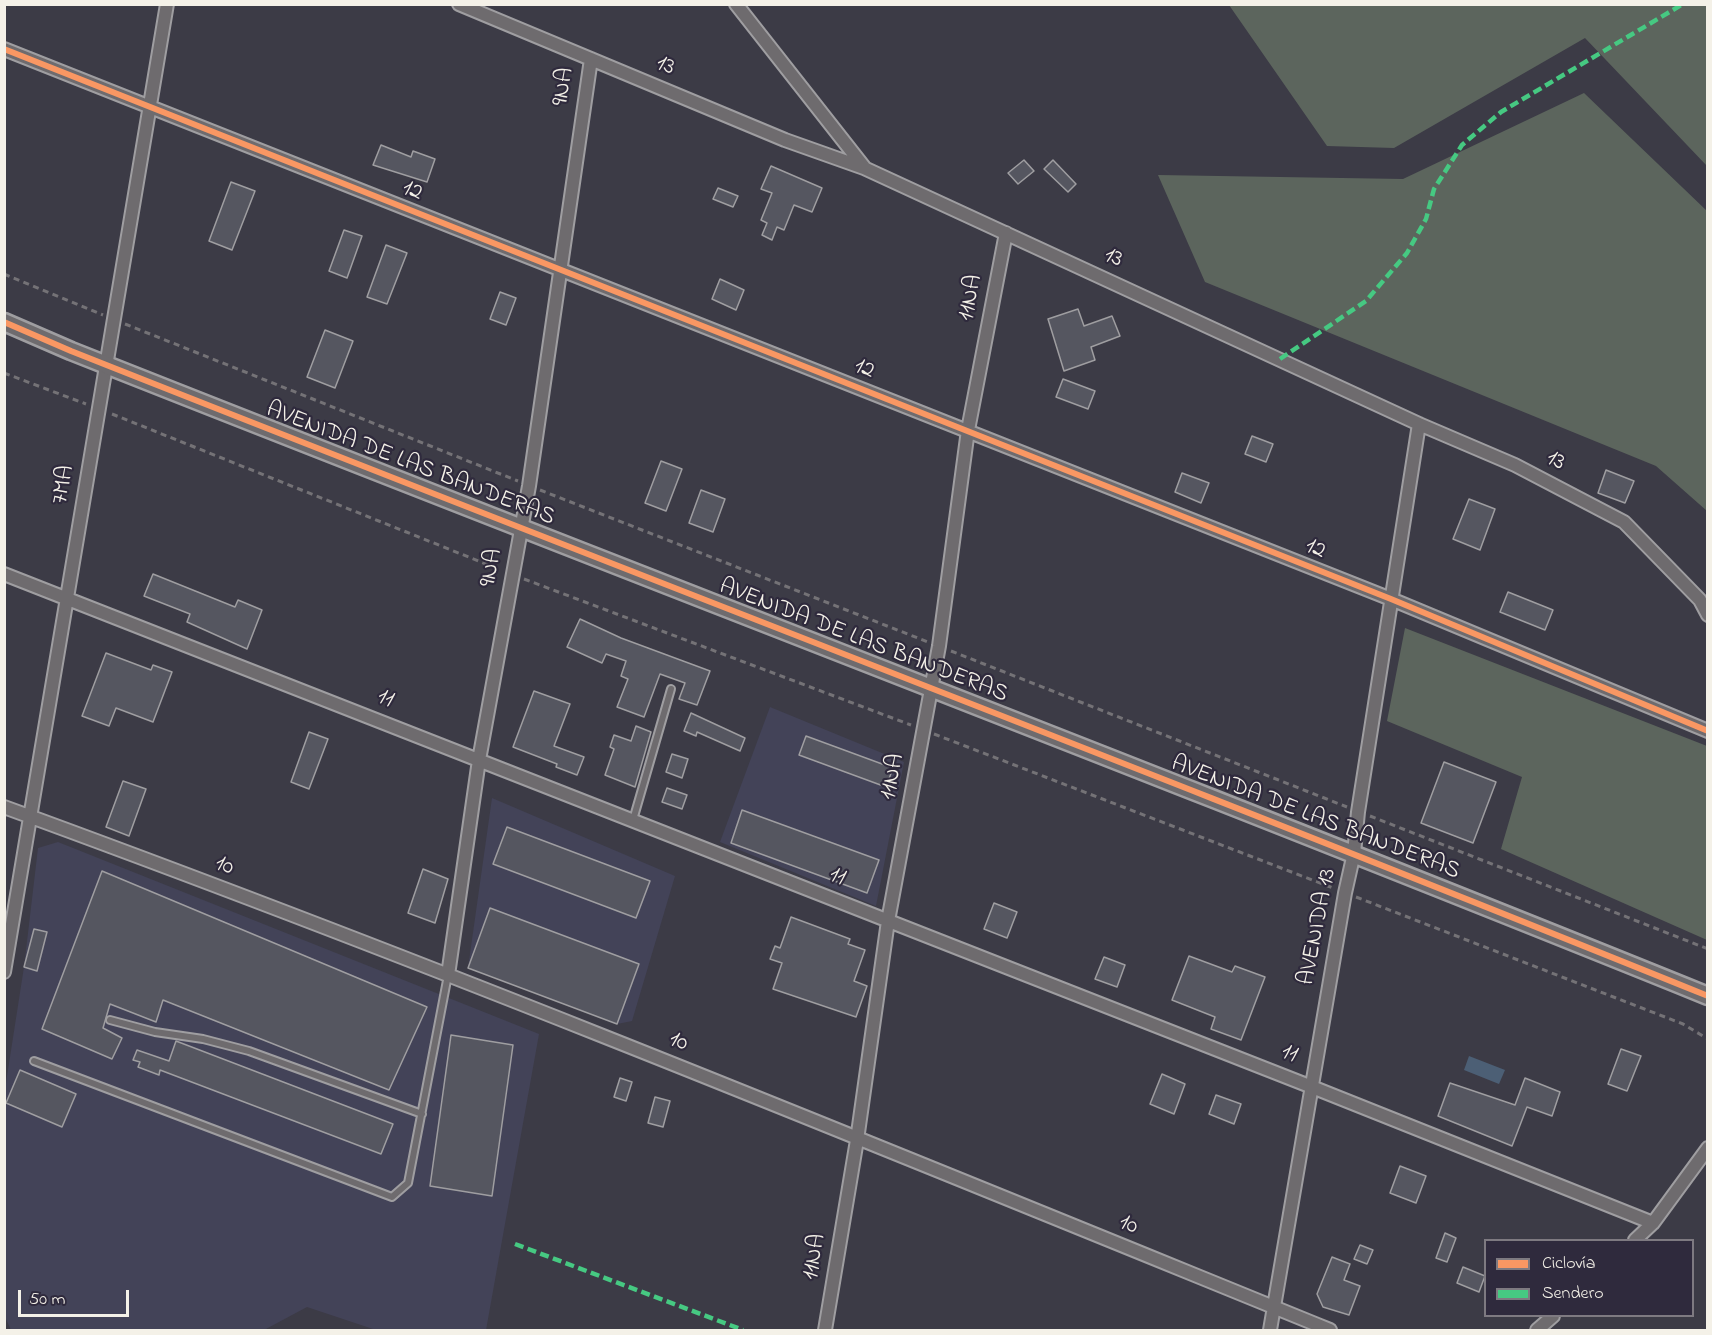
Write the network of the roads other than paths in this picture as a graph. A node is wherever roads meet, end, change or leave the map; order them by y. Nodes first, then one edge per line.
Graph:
1 (167, 4) edge
2 (459, 4) edge
3 (736, 4) edge
4 (4, 49) edge
5 (591, 59) junction
6 (150, 108) junction
7 (864, 168) junction
8 (1006, 233) junction
9 (559, 269) junction
10 (4, 322) edge
11 (107, 365) junction
12 (1419, 424) junction
13 (969, 430) junction
14 (521, 528) junction
15 (4, 574) edge
16 (67, 598) junction
17 (1392, 600) junction
18 (1707, 615) edge
19 (930, 687) junction
20 (671, 688) dead end
21 (1707, 731) edge
22 (479, 760) junction
23 (4, 807) edge
24 (31, 816) junction
25 (633, 820) junction
26 (1354, 853) junction
27 (888, 921) junction
28 (4, 972) edge
29 (448, 975) junction
30 (1707, 996) edge
31 (110, 1020) dead end
32 (34, 1061) dead end
33 (1312, 1087) junction
34 (422, 1114) junction
35 (857, 1140) junction
36 (1707, 1148) edge
37 (1653, 1223) junction
38 (1636, 1239) edge
39 (1274, 1308) junction
40 (1552, 1317) edge
41 (825, 1330) edge
42 (1270, 1330) edge
43 (1330, 1330) edge
44 (1537, 1330) edge

1 - 6 street, 7MA
2 - 5 street, 13
3 - 7 street
4 - 6 street, 12
5 - 7 street, 13
5 - 9 street, 9NA
6 - 9 street, 12
6 - 11 street, 7MA
7 - 8 street, 13
8 - 12 street, 13
8 - 13 street, 11NA
9 - 13 street, 12
9 - 14 street, 9NA
10 - 11 street, AVENIDA DE LAS BANDERAS
11 - 14 street, AVENIDA DE LAS BANDERAS
11 - 16 street, 7MA
12 - 17 street, AVENIDA 13
12 - 18 street, 13
13 - 17 street, 12
13 - 19 street, 11NA
14 - 19 street, AVENIDA DE LAS BANDERAS
14 - 22 street, 9NA
15 - 16 street, 11
16 - 22 street, 11
16 - 24 street, 7MA
17 - 21 street, 12
17 - 26 street, AVENIDA 13
19 - 26 street, AVENIDA DE LAS BANDERAS
19 - 27 street, 11NA
20 - 25 lane
22 - 25 street, 11
22 - 29 street, 9NA
23 - 24 street, 10
24 - 28 street, 7MA
24 - 29 street, 10
25 - 27 street, 11
26 - 30 street, AVENIDA DE LAS BANDERAS
26 - 33 street, AVENIDA 13
27 - 33 street, 11
27 - 35 street, 11NA
29 - 34 lane
29 - 35 street, 10
31 - 34 lane
32 - 34 lane
33 - 37 street, 11
33 - 39 street, AVENIDA 13
35 - 39 street, 10
35 - 41 street, 11NA
36 - 37 street
37 - 38 street
39 - 42 street, AVENIDA 13
39 - 43 street, 10
40 - 44 street

